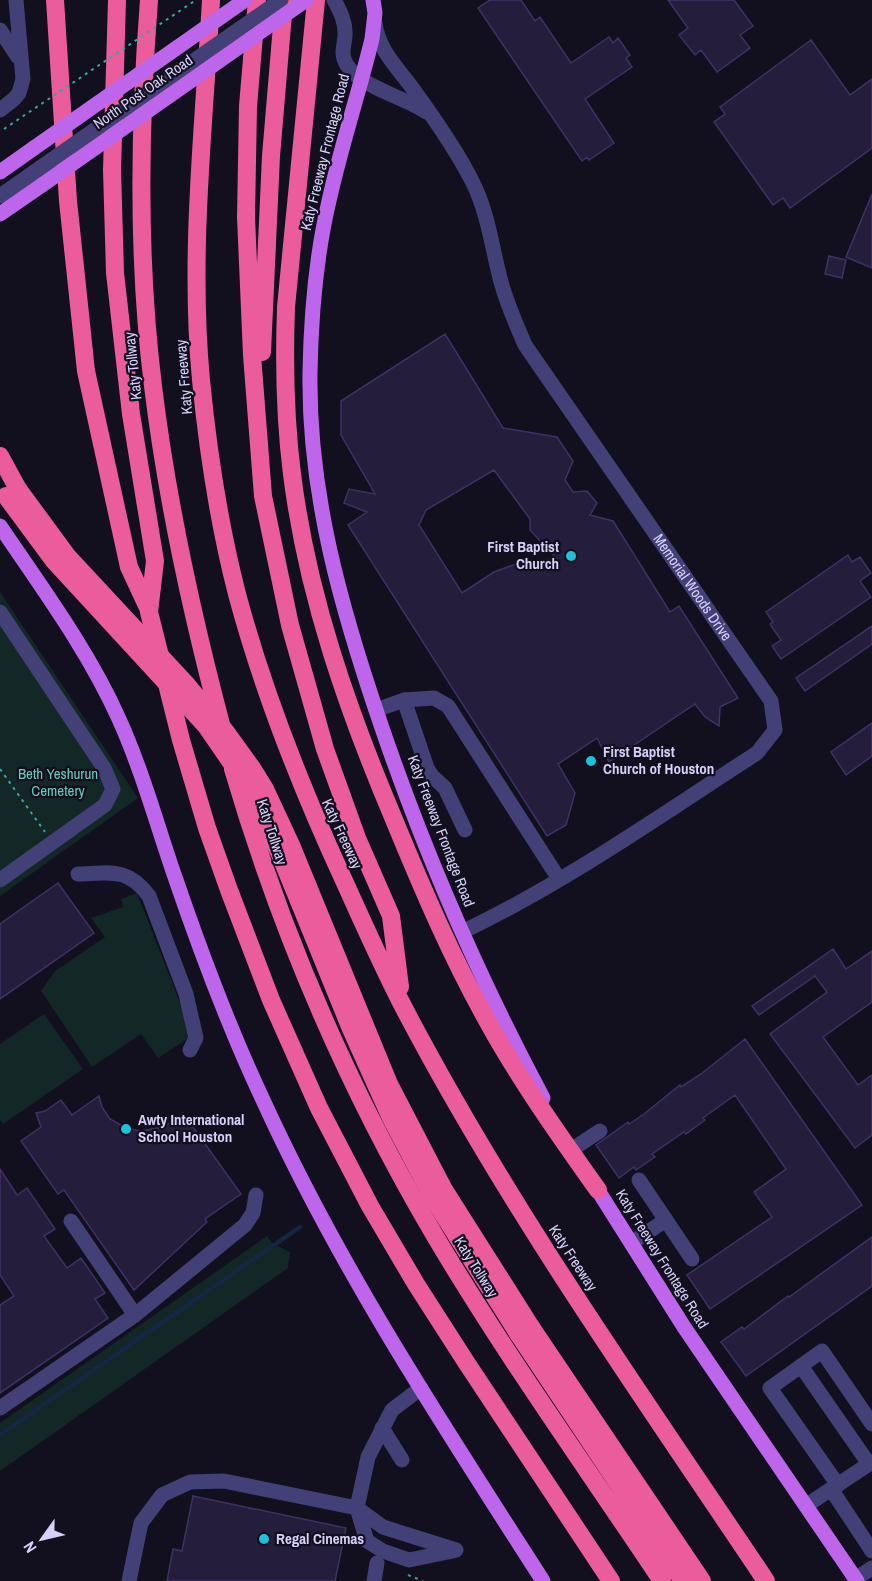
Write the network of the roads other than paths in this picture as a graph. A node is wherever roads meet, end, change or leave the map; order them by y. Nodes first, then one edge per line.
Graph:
1 (16, 0) edge
2 (55, 0) edge
3 (117, 0) edge
4 (149, 0) edge
5 (211, 0) edge
6 (245, 0) edge
7 (257, 0) edge
8 (282, 0) edge
9 (306, 0) edge
10 (316, 0) edge
11 (334, 0) edge
12 (373, 0) edge
13 (375, 22) junction
14 (0, 30) edge
15 (19, 59) junction
16 (361, 78) junction
17 (2, 108) edge
18 (433, 118) junction
19 (0, 172) edge
20 (0, 196) edge
21 (0, 214) edge
22 (258, 443) junction
23 (0, 456) edge
24 (8, 490) edge
25 (0, 525) edge
26 (0, 612) edge
27 (149, 612) junction
28 (404, 700) junction
29 (376, 710) junction
30 (465, 830) dead end
31 (78, 874) dead end
32 (559, 879) junction
33 (0, 880) edge
34 (462, 932) junction
35 (403, 1006) junction
36 (190, 1050) dead end
37 (600, 1131) dead end
38 (574, 1148) junction
39 (639, 1180) dead end
40 (597, 1190) junction
41 (256, 1195) dead end
42 (666, 1220) junction
43 (71, 1221) dead end
44 (631, 1243) junction
45 (692, 1259) dead end
46 (135, 1315) junction
47 (525, 1331) junction
48 (801, 1366) junction
49 (421, 1388) junction
50 (0, 1408) edge
51 (872, 1424) edge
52 (382, 1428) junction
53 (402, 1460) dead end
54 (871, 1463) edge
55 (834, 1487) junction
56 (807, 1505) junction
57 (357, 1508) junction
58 (872, 1551) edge
59 (377, 1563) dead end
60 (872, 1568) edge
61 (856, 1580) edge
62 (129, 1581) edge
63 (374, 1581) edge
64 (543, 1581) edge
65 (611, 1581) edge
66 (662, 1581) edge
67 (683, 1581) edge
68 (702, 1581) edge
69 (766, 1581) edge

1 - 15 street
2 - 27 highway
3 - 27 highway
4 - 66 highway, Katy Tollway
5 - 35 highway, Katy Freeway
6 - 19 main road, North Post Oak Road, bridge
7 - 22 highway
8 - 20 street, bridge
8 - 22 highway
9 - 21 main road, North Post Oak Road, bridge
10 - 40 highway
11 - 16 street, Memorial Woods Drive
12 - 13 main road, Katy Freeway Frontage Road
13 - 16 main road, Katy Freeway Frontage Road
13 - 18 street, Memorial Woods Drive
14 - 15 street
15 - 17 street
16 - 18 street, Memorial Woods Drive
16 - 29 main road, Katy Freeway Frontage Road
18 - 32 street, Memorial Woods Drive
22 - 35 highway
23 - 24 highway
24 - 47 highway, bridge
25 - 49 main road
26 - 33 street
27 - 65 highway
28 - 29 street
28 - 30 street
28 - 32 street
29 - 34 main road, Katy Freeway Frontage Road
31 - 36 street
32 - 34 street, Memorial Woods Drive
34 - 38 main road, Katy Freeway Frontage Road
35 - 69 highway, Katy Freeway
37 - 38 street
38 - 40 main road, Katy Freeway Frontage Road
39 - 42 street
40 - 44 main road, Katy Freeway Frontage Road
41 - 46 street
42 - 44 street
42 - 45 street
43 - 46 street
44 - 56 main road, Katy Freeway Frontage Road
46 - 50 street
47 - 67 highway
47 - 68 highway
48 - 51 street
48 - 54 street
48 - 55 street
49 - 52 street
49 - 64 main road
52 - 53 street
52 - 57 street
54 - 55 street
55 - 56 street
55 - 58 street
56 - 61 main road, Katy Freeway Frontage Road
57 - 57 street
57 - 62 street
59 - 63 street
60 - 61 street

